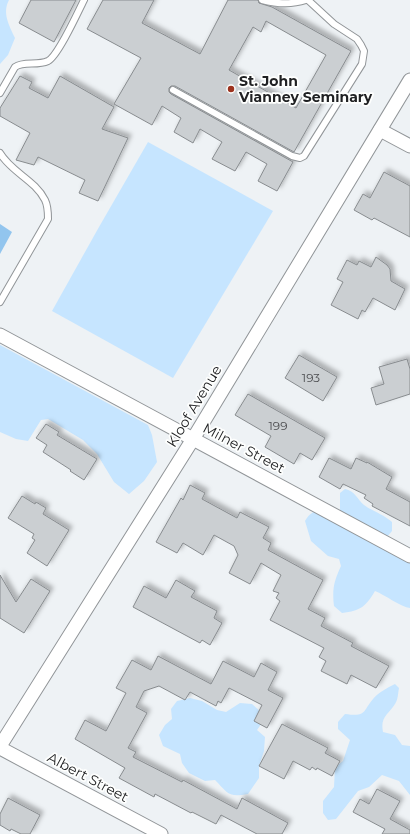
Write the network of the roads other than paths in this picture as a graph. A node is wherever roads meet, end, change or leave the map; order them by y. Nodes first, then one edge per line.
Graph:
1 (84, 0) edge
2 (262, 0) edge
3 (307, 0) edge
4 (410, 80) edge
5 (173, 90) dead end
6 (0, 93) edge
7 (380, 130) junction
8 (410, 146) edge
9 (0, 153) edge
10 (0, 302) edge
11 (0, 335) edge
12 (193, 439) junction
13 (410, 556) edge
14 (0, 747) edge
15 (161, 834) edge

1 - 6 lane
2 - 3 lane
3 - 5 lane
4 - 7 street, Kloof Avenue
7 - 8 street
7 - 12 street, Kloof Avenue
9 - 10 lane
11 - 12 street, Milner Street
12 - 13 street, Milner Street
12 - 14 street, Kloof Avenue
14 - 15 street, Albert Street

